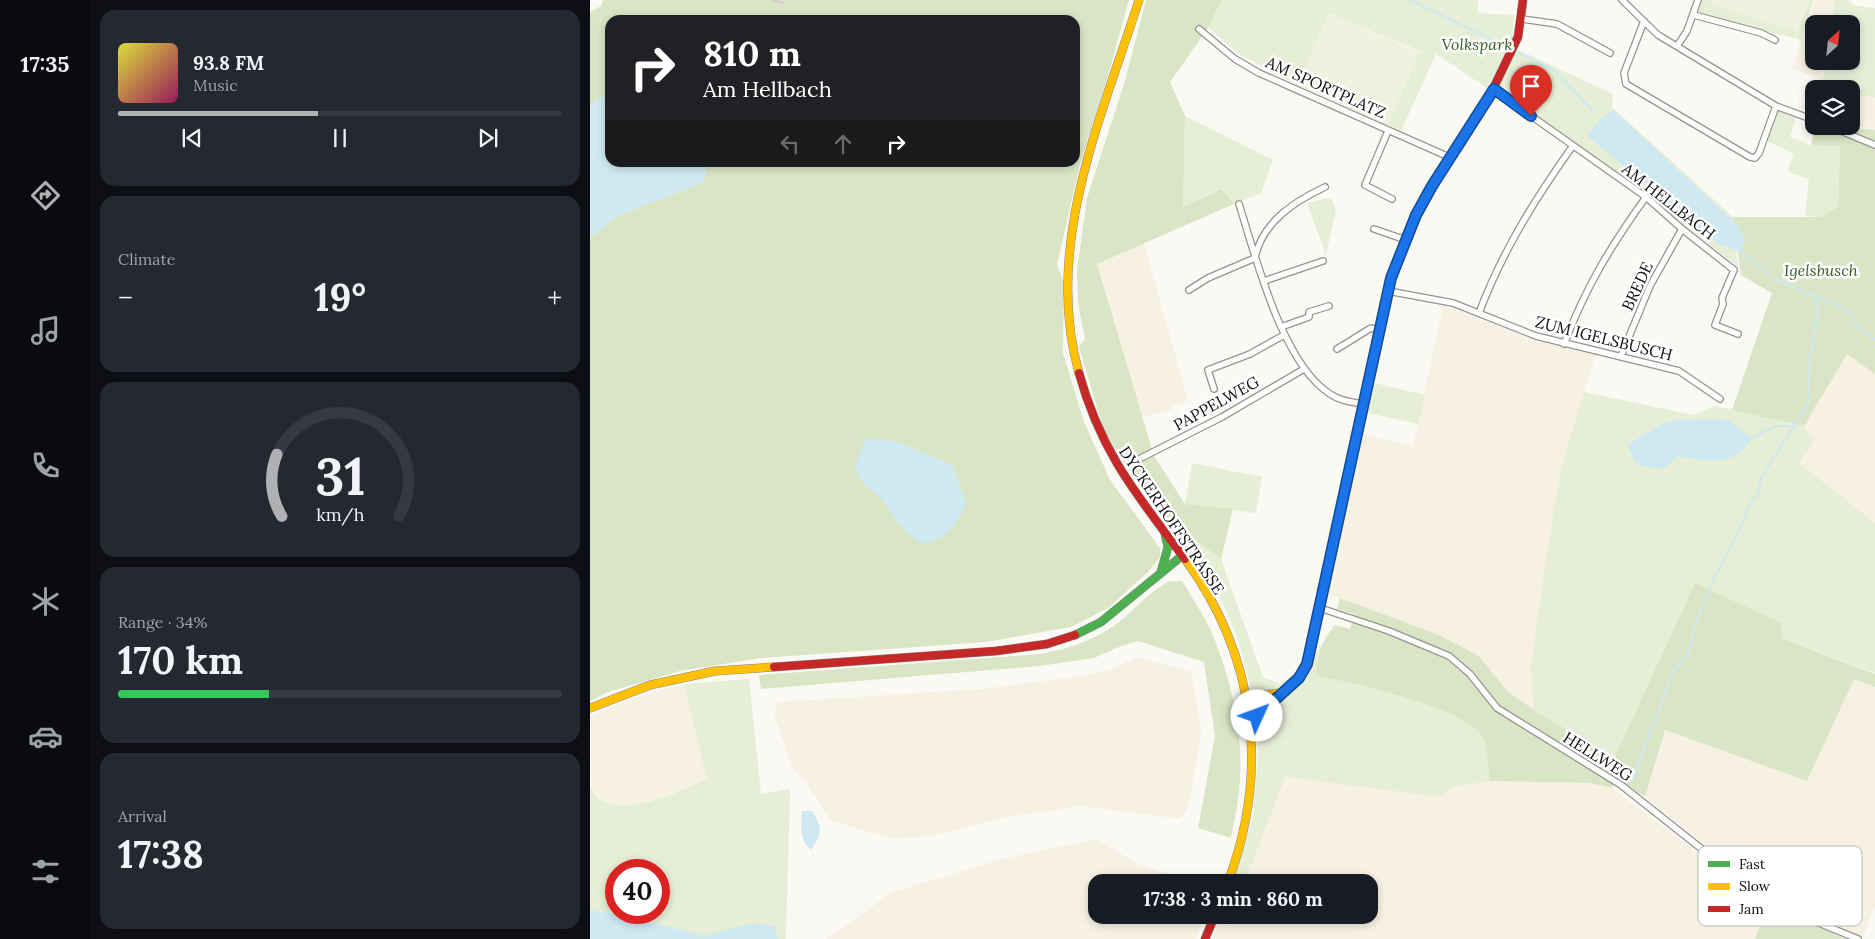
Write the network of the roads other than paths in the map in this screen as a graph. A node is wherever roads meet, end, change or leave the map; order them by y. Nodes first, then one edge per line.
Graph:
1 (1139, 0) edge
2 (1523, 0) edge
3 (1622, 0) edge
4 (1698, 0) edge
5 (1694, 15) junction
6 (1522, 19) junction
7 (1644, 21) junction
8 (1199, 29) dead end
9 (1775, 40) dead end
10 (1677, 46) junction
11 (1610, 53) dead end
12 (1494, 89) junction
13 (1776, 106) junction
14 (1805, 117) edge
15 (1388, 131) junction
16 (1851, 135) edge
17 (1875, 145) edge
18 (1572, 147) junction
19 (1449, 157) junction
20 (1325, 187) dead end
21 (1646, 197) junction
22 (1392, 199) dead end
23 (1239, 204) dead end
24 (1374, 229) dead end
25 (1682, 229) junction
26 (1406, 240) junction
27 (1255, 258) junction
28 (1322, 262) dead end
29 (1264, 281) junction
30 (1189, 290) dead end
31 (1388, 291) junction
32 (1329, 306) dead end
33 (1479, 312) junction
34 (1281, 327) junction
35 (1379, 330) junction
36 (1738, 334) dead end
37 (1284, 335) junction
38 (1564, 344) junction
39 (1337, 349) dead end
40 (1621, 356) junction
41 (1304, 369) junction
42 (1214, 389) dead end
43 (1720, 399) dead end
44 (1363, 404) junction
45 (1141, 458) dead end
46 (1164, 532) junction
47 (1182, 556) junction
48 (1161, 573) junction
49 (1320, 608) junction
50 (1284, 692) junction
51 (1272, 700) junction
52 (1246, 702) junction
53 (590, 708) edge
54 (1251, 735) junction
55 (1699, 846) edge
56 (1230, 874) edge
57 (1211, 924) edge
58 (1827, 926) edge
59 (1205, 939) edge
60 (1858, 939) edge

1 - 46 main road, DYCKERHOFFSTRASSE
2 - 6 main road
3 - 7 street
4 - 5 street
5 - 9 street
5 - 10 street
6 - 11 street
6 - 12 main road
7 - 10 street
7 - 13 street
8 - 15 street, AM SPORTPLATZ
10 - 13 street
12 - 18 street, AM HELLBACH
12 - 19 main road
13 - 14 street
15 - 19 street, AM SPORTPLATZ
15 - 22 street
16 - 17 street
18 - 21 street, AM HELLBACH
18 - 33 street
19 - 26 main road
20 - 27 street
21 - 25 street, AM HELLBACH
21 - 38 street
23 - 27 street
24 - 26 street
25 - 36 street, AM HELLBACH
25 - 40 street, BREDE
26 - 31 main road
27 - 29 street
27 - 30 street
28 - 29 street
29 - 34 street
31 - 33 street, ZUM IGELSBUSCH
31 - 35 main road
32 - 34 street
33 - 38 street, ZUM IGELSBUSCH
34 - 37 street
35 - 39 street
35 - 44 main road
37 - 41 street
37 - 42 street
38 - 40 street, ZUM IGELSBUSCH
40 - 43 street, ZUM IGELSBUSCH
41 - 44 street
41 - 45 street, PAPPELWEG
44 - 49 main road
46 - 47 main road, DYCKERHOFFSTRASSE
46 - 48 main road
47 - 48 main road
47 - 52 main road, DYCKERHOFFSTRASSE
48 - 53 main road
49 - 50 main road
49 - 55 street, HELLWEG
50 - 51 main road
50 - 52 main road
51 - 52 main road
51 - 54 main road
52 - 54 main road, DYCKERHOFFSTRASSE
54 - 56 main road, DYCKERHOFFSTRASSE
57 - 59 main road
58 - 60 street, HELLWEG

